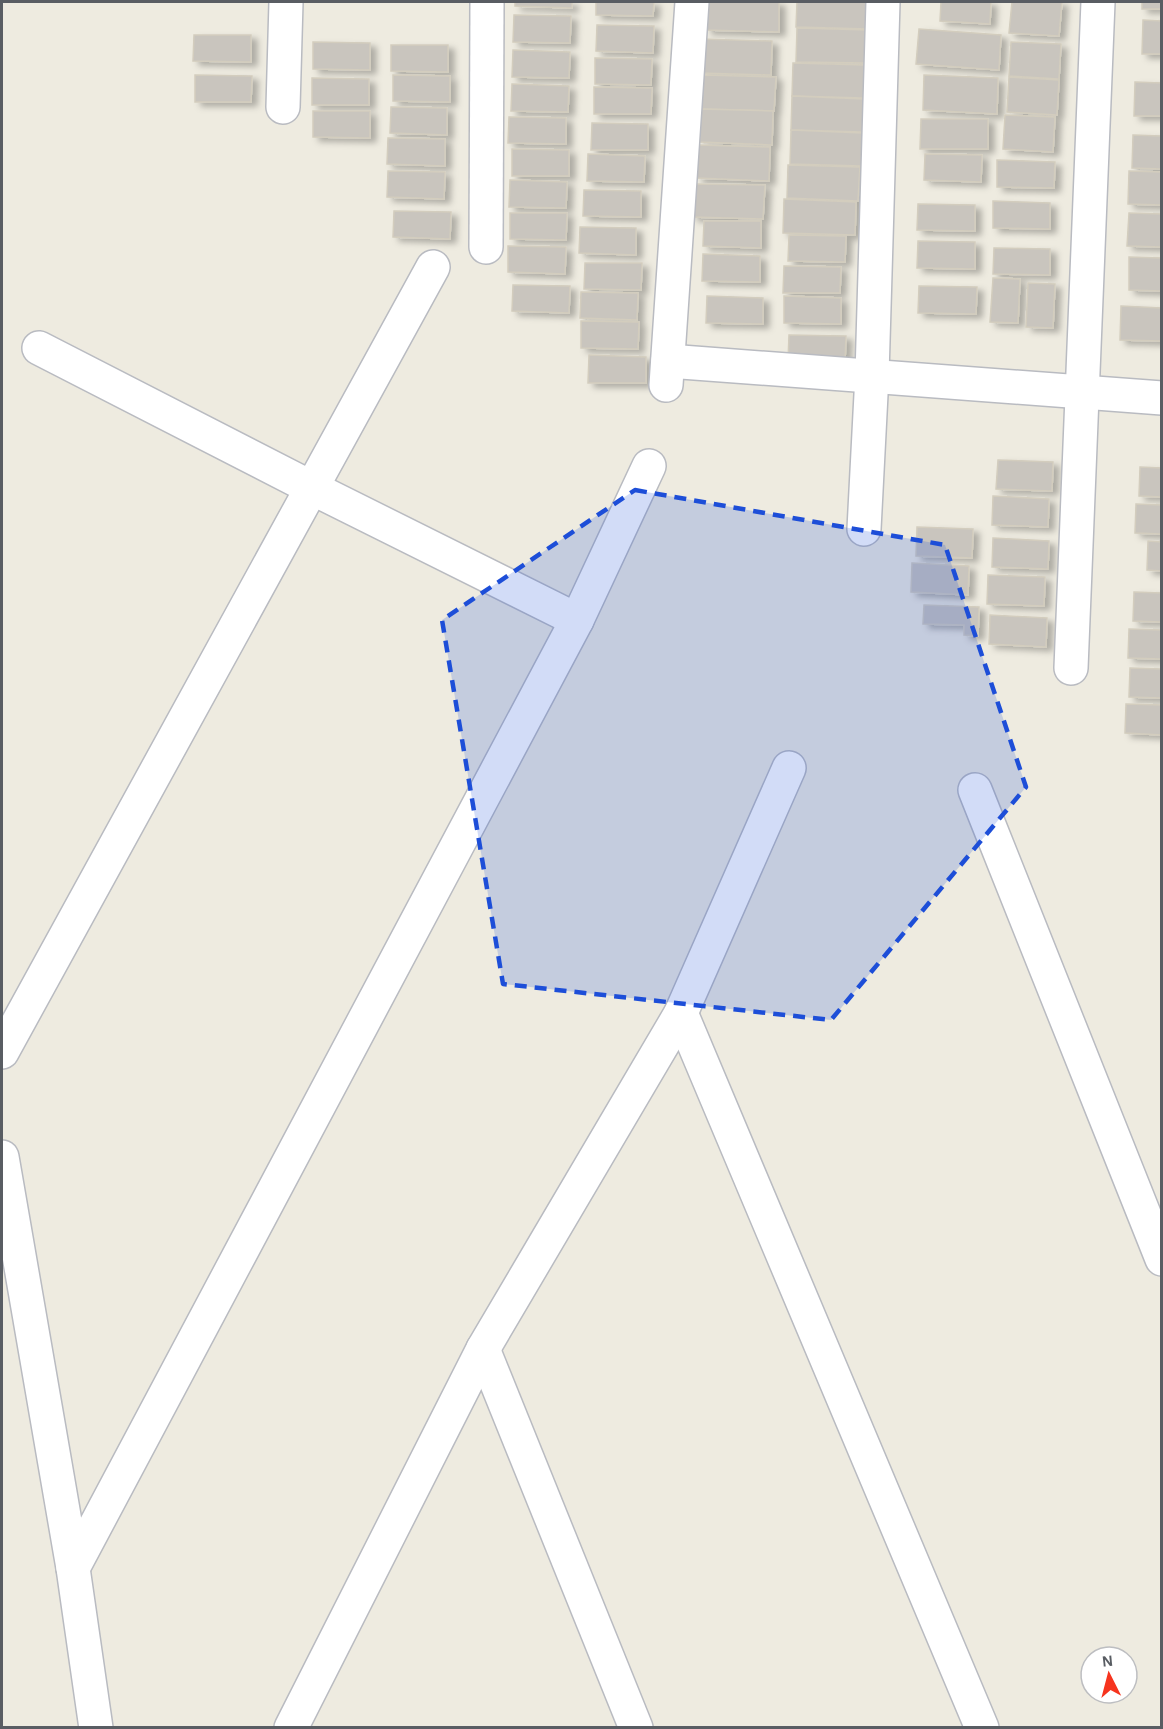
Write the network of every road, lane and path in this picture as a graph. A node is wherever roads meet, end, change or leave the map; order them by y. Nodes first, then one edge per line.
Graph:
1 (286, 2) edge
2 (488, 2) edge
3 (692, 2) edge
4 (883, 2) edge
5 (1098, 2) edge
6 (283, 107) dead end
7 (486, 247) dead end
8 (433, 267) dead end
9 (39, 348) dead end
10 (873, 375) junction
11 (1083, 394) junction
12 (1161, 398) edge
13 (649, 466) dead end
14 (312, 488) junction
15 (864, 529) dead end
16 (577, 620) junction
17 (1071, 668) dead end
18 (789, 768) dead end
19 (975, 790) dead end
20 (681, 1013) junction
21 (2, 1052) edge
22 (2, 1157) edge
23 (1161, 1259) edge
24 (483, 1349) junction
25 (73, 1568) junction
26 (310, 1694) junction
27 (96, 1728) edge
28 (291, 1728) edge
29 (322, 1728) edge
30 (636, 1728) edge
31 (982, 1728) edge

1 - 6 street
2 - 7 street
3 - 10 street
4 - 10 street
5 - 11 street
8 - 14 street
9 - 14 street
10 - 11 street
10 - 15 street
11 - 12 street
11 - 17 street
13 - 16 street
14 - 16 street
14 - 21 street
16 - 25 street
18 - 20 street
19 - 23 street
20 - 24 street
20 - 31 street
22 - 25 street
24 - 26 street
24 - 30 street
25 - 27 street
26 - 28 street
26 - 29 street

